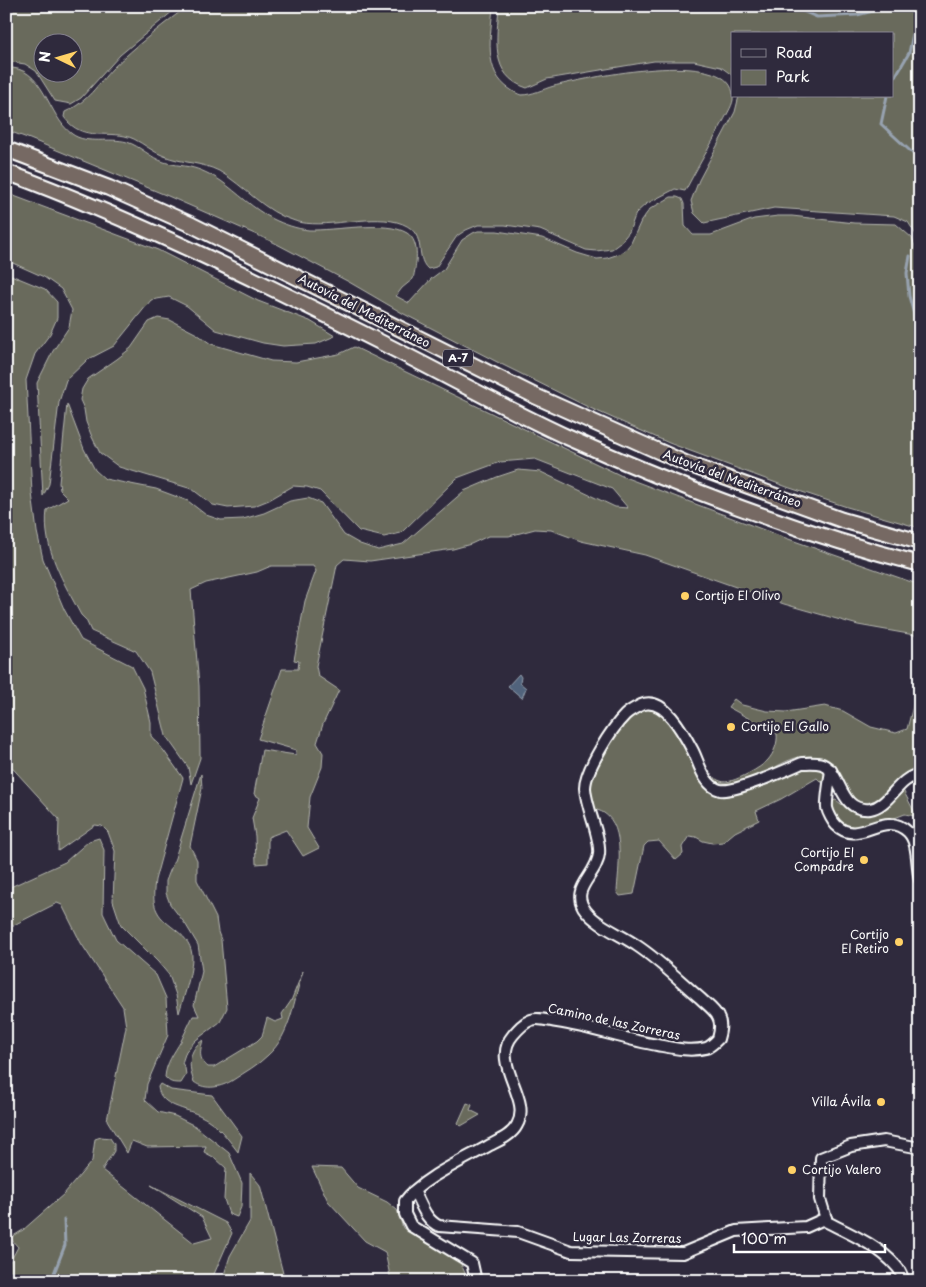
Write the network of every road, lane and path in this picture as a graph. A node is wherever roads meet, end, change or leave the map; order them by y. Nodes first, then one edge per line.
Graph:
1 (6, 149) edge
2 (6, 172) edge
3 (920, 542) edge
4 (920, 564) edge
5 (831, 770) junction
6 (920, 774) edge
7 (920, 880) edge
8 (920, 1148) edge
9 (414, 1190) junction
10 (826, 1218) junction
11 (476, 1281) edge
12 (904, 1281) edge

1 - 3 highway, Autovía del Mediterráneo / A-7
2 - 4 highway, Autovía del Mediterráneo / A-7
5 - 6 street
5 - 7 street
5 - 9 street, Camino de las Zorreras
8 - 10 street
9 - 10 street, Lugar Las Zorreras
9 - 11 street
10 - 12 street

